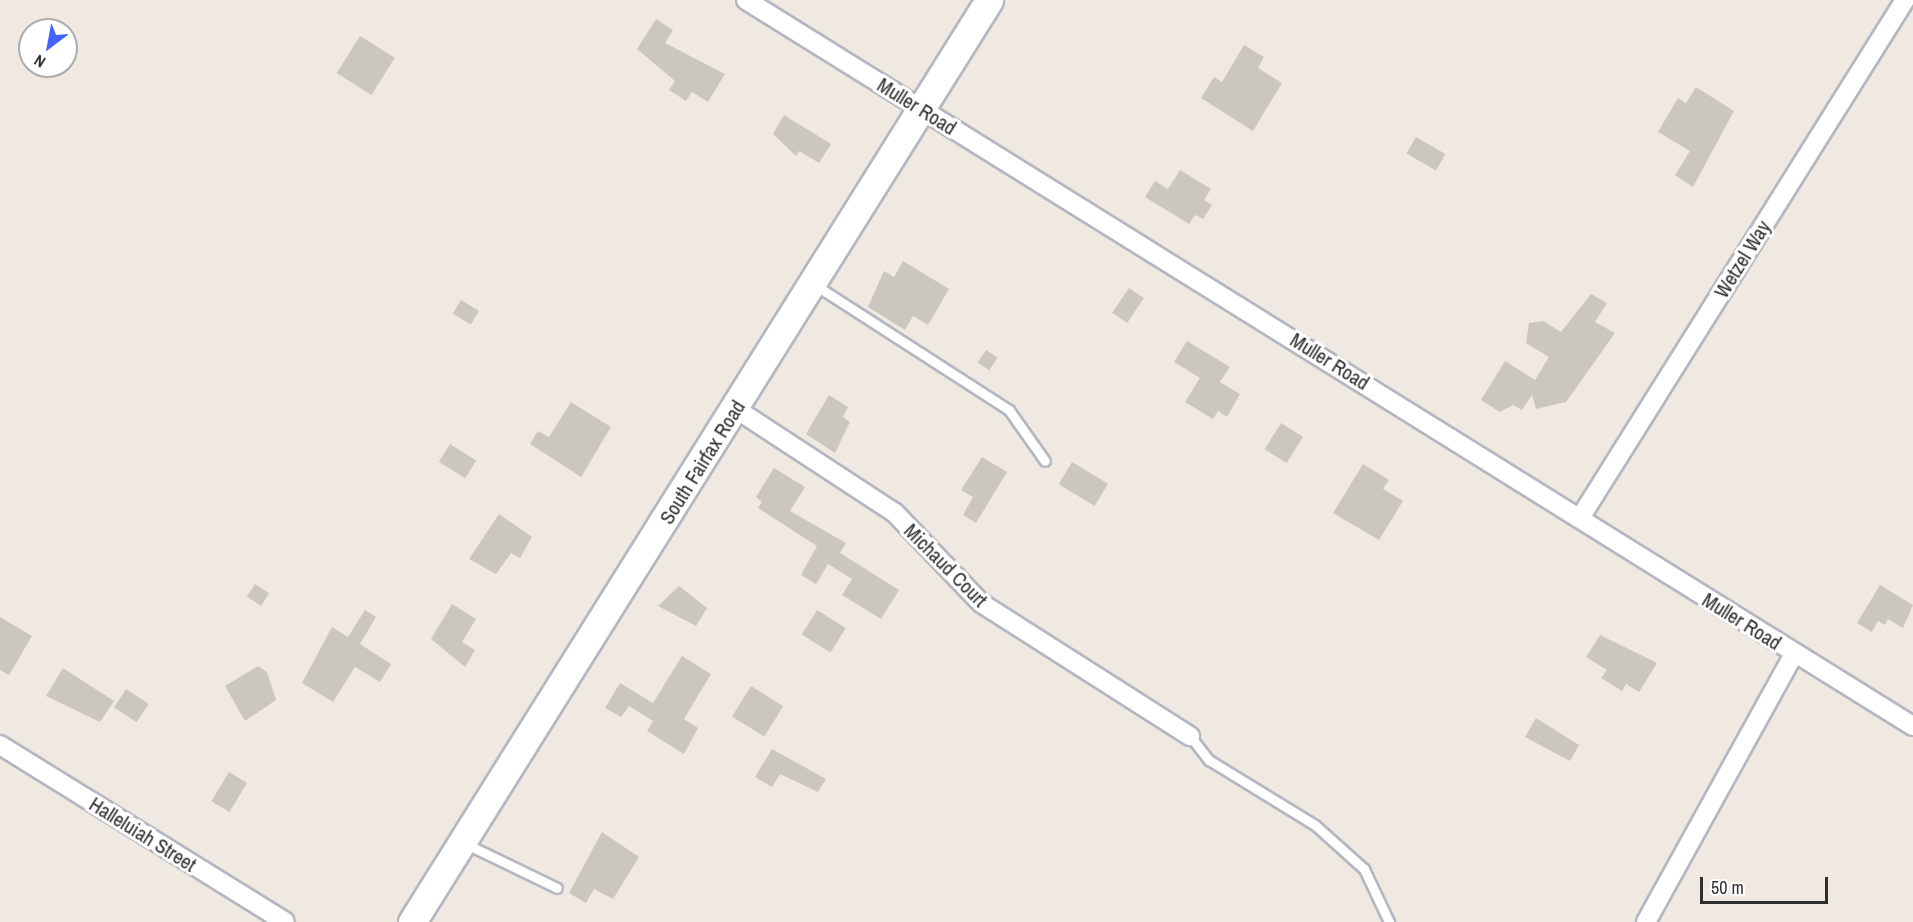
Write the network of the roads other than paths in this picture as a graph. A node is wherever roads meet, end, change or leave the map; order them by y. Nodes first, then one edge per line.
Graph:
1 (746, 0) edge
2 (989, 0) edge
3 (1905, 0) edge
4 (921, 108) junction
5 (813, 284) junction
6 (736, 409) junction
7 (1046, 461) dead end
8 (1580, 518) junction
9 (1794, 654) junction
10 (1913, 726) edge
11 (1190, 736) joint
12 (0, 745) edge
13 (462, 842) junction
14 (557, 888) dead end
15 (285, 922) edge
16 (412, 922) edge
17 (1389, 922) edge
18 (1646, 922) edge

1 - 4 street, Muller Road
2 - 4 street, South Fairfax Road
3 - 8 street, Wetzel Way
4 - 5 street, South Fairfax Road
4 - 8 street, Muller Road
5 - 6 street, South Fairfax Road
5 - 7 lane
6 - 11 street, Michaud Court
6 - 13 street, South Fairfax Road
8 - 9 street, Muller Road
9 - 10 street, Muller Road
9 - 18 street
11 - 17 lane
12 - 15 street, Halleluiah Street
13 - 14 lane
13 - 16 street, South Fairfax Road

